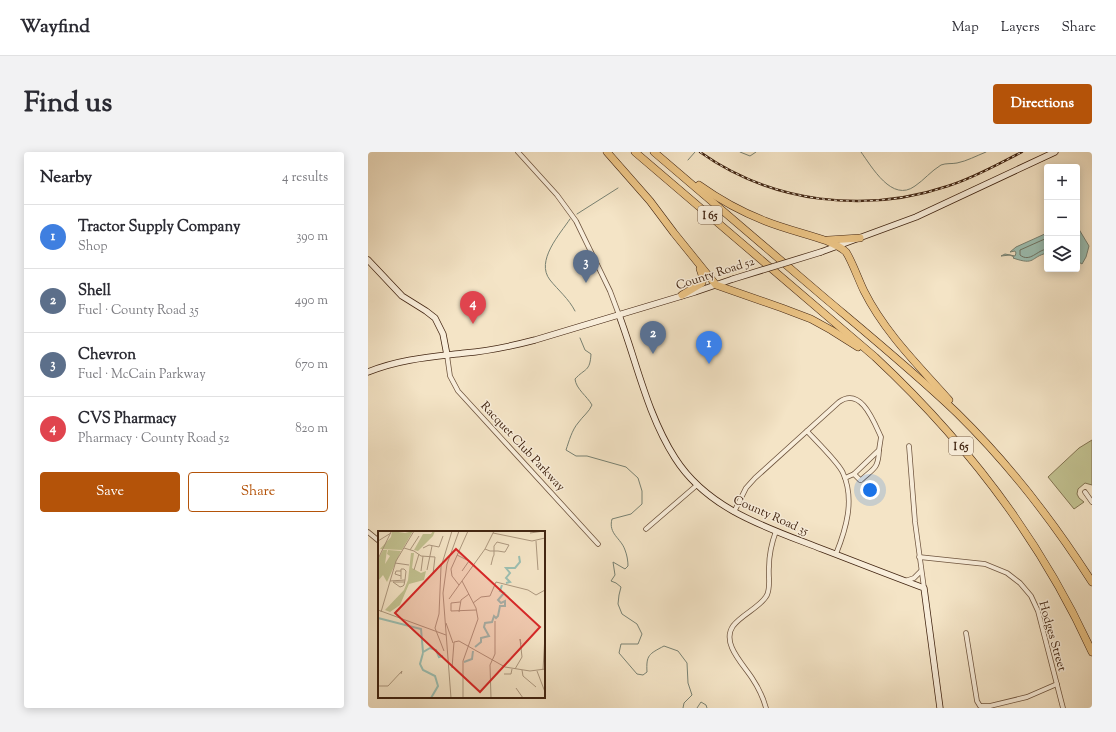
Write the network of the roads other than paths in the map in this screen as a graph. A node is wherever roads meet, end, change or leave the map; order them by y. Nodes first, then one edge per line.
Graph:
1 (518, 152) edge
2 (607, 152) edge
3 (635, 152) edge
4 (1055, 152) edge
5 (656, 154) edge
6 (860, 238) junction
7 (820, 239) junction
8 (679, 240) junction
9 (837, 246) junction
10 (368, 260) edge
11 (716, 285) junction
12 (682, 295) junction
13 (619, 315) junction
14 (447, 355) junction
15 (368, 372) edge
16 (899, 379) junction
17 (807, 431) junction
18 (909, 446) dead end
19 (879, 450) junction
20 (997, 456) junction
21 (854, 474) junction
22 (845, 478) junction
23 (697, 485) junction
24 (1085, 492) dead end
25 (1092, 502) edge
26 (734, 512) junction
27 (646, 529) dead end
28 (776, 531) junction
29 (368, 532) edge
30 (378, 540) edge
31 (598, 544) dead end
32 (836, 554) junction
33 (919, 557) junction
34 (921, 571) junction
35 (905, 581) junction
36 (1092, 582) edge
37 (924, 588) junction
38 (966, 633) dead end
39 (1092, 652) edge
40 (1057, 684) junction
41 (982, 707) edge
42 (766, 708) edge
43 (940, 708) edge
44 (1063, 708) edge

1 - 13 street
2 - 8 highway
3 - 16 highway, I 65
4 - 6 street, County Road 52
5 - 7 highway
5 - 20 highway, I 65
6 - 7 highway
6 - 9 street, County Road 52
7 - 9 highway
8 - 11 highway
8 - 12 highway
9 - 11 street, County Road 52, bridge
9 - 20 highway
10 - 14 street
11 - 12 street, County Road 52
11 - 16 highway
12 - 13 street, County Road 52
13 - 14 street, County Road 52
13 - 23 street, County Road 35
14 - 15 street, County Road 52
14 - 31 street, Racquet Club Parkway
16 - 39 highway, I 65
17 - 19 street
17 - 22 street
17 - 26 street
18 - 33 street
19 - 21 street
19 - 21 street
20 - 36 highway, I 65
21 - 22 street
22 - 32 street
23 - 26 street, County Road 35
23 - 27 street
24 - 25 street
26 - 28 street, County Road 35
28 - 32 street, County Road 35
28 - 42 street
29 - 30 street
32 - 35 street, County Road 35
33 - 34 street
33 - 40 street, Hodges Street
34 - 35 street
34 - 37 street
35 - 37 street, County Road 35
37 - 43 street
38 - 41 street
40 - 41 street
40 - 44 street, Hodges Street

